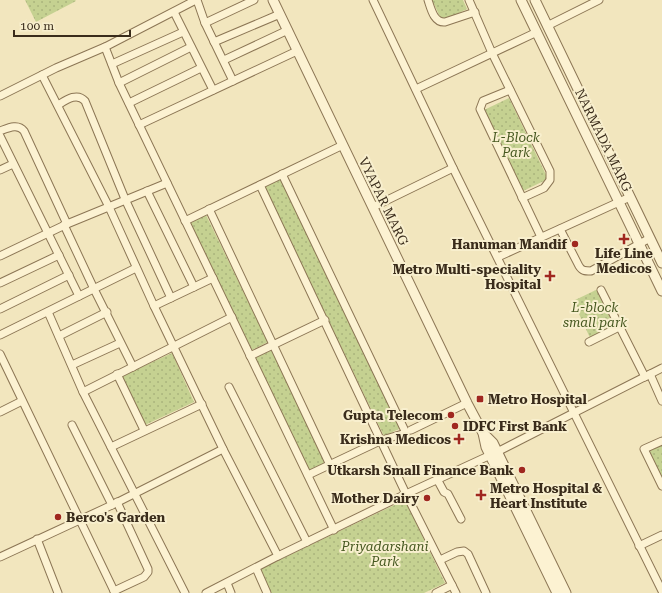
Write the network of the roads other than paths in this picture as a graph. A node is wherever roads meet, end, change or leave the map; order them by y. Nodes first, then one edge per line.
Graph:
1 (197, 0) edge
2 (254, 0) edge
3 (273, 0) edge
4 (373, 0) edge
5 (428, 0) edge
6 (469, 0) edge
7 (521, 0) edge
8 (534, 0) edge
9 (600, 0) edge
10 (174, 12) junction
11 (475, 12) junction
12 (280, 14) junction
13 (205, 23) junction
14 (547, 26) junction
15 (288, 30) junction
16 (183, 32) junction
17 (537, 32) junction
18 (214, 42) junction
19 (105, 47) junction
20 (191, 47) junction
21 (297, 51) junction
22 (492, 53) junction
23 (224, 60) junction
24 (112, 64) junction
25 (202, 68) junction
26 (42, 75) junction
27 (233, 81) junction
28 (119, 83) junction
29 (416, 89) junction
30 (213, 90) junction
31 (510, 90) junction
32 (0, 96) edge
33 (129, 103) junction
34 (58, 105) junction
35 (139, 125) junction
36 (0, 131) edge
37 (0, 136) edge
38 (343, 145) junction
39 (13, 164) junction
40 (453, 168) junction
41 (0, 170) edge
42 (282, 174) junction
43 (167, 183) junction
44 (260, 185) junction
45 (147, 191) junction
46 (630, 197) junction
47 (522, 198) junction
48 (125, 199) junction
49 (619, 202) junction
50 (109, 207) junction
51 (373, 207) junction
52 (209, 209) junction
53 (185, 221) junction
54 (65, 224) junction
55 (560, 229) junction
56 (47, 233) junction
57 (541, 237) junction
58 (650, 238) junction
59 (640, 244) junction
60 (660, 252) edge
61 (59, 255) junction
62 (0, 256) edge
63 (498, 257) junction
64 (646, 258) junction
65 (662, 263) edge
66 (136, 268) junction
67 (68, 275) junction
68 (213, 278) junction
69 (0, 283) edge
70 (194, 287) junction
71 (94, 288) junction
72 (601, 290) dead end
73 (662, 291) edge
74 (79, 296) junction
75 (171, 298) junction
76 (154, 306) junction
77 (0, 308) edge
78 (48, 312) junction
79 (106, 312) junction
80 (232, 317) junction
81 (325, 320) junction
82 (620, 327) junction
83 (0, 335) edge
84 (59, 336) junction
85 (589, 342) dead end
86 (120, 343) junction
87 (273, 345) junction
88 (174, 346) junction
89 (0, 354) edge
90 (250, 356) junction
91 (72, 365) junction
92 (133, 367) junction
93 (662, 368) edge
94 (117, 374) junction
95 (647, 376) junction
96 (229, 387) dead end
97 (83, 392) junction
98 (22, 401) junction
99 (662, 401) edge
100 (467, 403) junction
101 (202, 404) junction
102 (0, 412) edge
103 (574, 413) junction
104 (72, 425) dead end
105 (144, 430) junction
106 (411, 430) dead end
107 (382, 440) junction
108 (662, 440) edge
109 (111, 447) junction
110 (223, 449) junction
111 (493, 453) junction
112 (330, 465) junction
113 (308, 475) junction
114 (437, 479) junction
115 (662, 486) edge
116 (134, 493) junction
117 (406, 494) junction
118 (114, 503) junction
119 (461, 519) dead end
120 (80, 520) junction
121 (334, 530) junction
122 (662, 536) edge
123 (38, 539) junction
124 (307, 542) junction
125 (639, 546) junction
126 (278, 556) junction
127 (0, 557) edge
128 (440, 560) junction
129 (256, 568) junction
130 (227, 583) junction
131 (452, 585) junction
132 (662, 591) edge
133 (114, 592) edge
134 (58, 593) edge
135 (185, 593) edge
136 (206, 593) edge
137 (231, 593) edge
138 (267, 593) edge
139 (436, 593) edge
140 (456, 593) edge
141 (486, 593) edge
142 (557, 593) edge
143 (566, 593) edge

1 - 10 street
1 - 13 street
2 - 13 street
3 - 12 street, VYAPAR MARG
4 - 29 street
5 - 11 street
6 - 11 street
7 - 17 street, NARMADA MARG
8 - 14 street, NARMADA MARG
9 - 14 street
10 - 16 street
10 - 19 street
11 - 22 street
12 - 15 street, VYAPAR MARG
12 - 18 street
13 - 18 street
14 - 46 street, NARMADA MARG
15 - 21 street, VYAPAR MARG
15 - 23 street
16 - 20 street
16 - 24 street
17 - 22 street
17 - 49 street, NARMADA MARG
18 - 23 street
19 - 24 street
19 - 26 street
20 - 25 street
20 - 28 street
21 - 27 street
21 - 38 street, VYAPAR MARG
22 - 29 street
22 - 31 street
23 - 27 street
24 - 28 street
25 - 30 street
25 - 33 street
26 - 32 street
26 - 34 street
27 - 30 street
28 - 33 street
29 - 40 street
30 - 35 street
31 - 47 street
31 - 47 street
33 - 35 street
34 - 48 street
34 - 50 street
35 - 43 street
36 - 54 street
37 - 39 street
38 - 42 street
38 - 51 street, VYAPAR MARG
39 - 41 street
39 - 56 street
40 - 51 street
40 - 63 street
42 - 44 street
42 - 107 street
43 - 45 street
43 - 53 street
44 - 52 street
44 - 81 street
45 - 48 street
45 - 70 street
46 - 49 street
46 - 58 street, NARMADA MARG
47 - 57 street
48 - 50 street
48 - 75 street
49 - 55 street
49 - 59 street, NARMADA MARG
50 - 54 street
50 - 66 street
51 - 100 street, VYAPAR MARG
52 - 53 street
52 - 87 street
53 - 68 street
54 - 56 street
54 - 71 street
55 - 57 street
55 - 59 street
56 - 61 street
56 - 62 street
57 - 63 street
58 - 59 street
58 - 60 street, NARMADA MARG
59 - 64 street, NARMADA MARG
60 - 64 street
60 - 65 street, NARMADA MARG
61 - 67 street
61 - 69 street
63 - 103 street
64 - 73 street, NARMADA MARG
66 - 71 street
66 - 76 street
67 - 74 street
67 - 77 street
68 - 70 street
68 - 80 street
70 - 75 street
71 - 74 street
71 - 79 street
72 - 82 street
74 - 78 street
75 - 76 street
76 - 88 street
78 - 83 street
78 - 84 street
79 - 84 street
79 - 86 street
80 - 88 street
80 - 90 street
81 - 87 street
81 - 107 street
82 - 85 street
82 - 95 street
84 - 91 street
86 - 91 street
86 - 92 street
87 - 90 street
87 - 112 street
88 - 92 street
88 - 101 street
89 - 98 street
90 - 113 street
91 - 97 street
92 - 94 street
93 - 95 street
94 - 97 street
94 - 105 street
95 - 99 street
95 - 103 street
96 - 124 street
97 - 109 street
98 - 102 street
98 - 120 street
100 - 106 street
100 - 111 street, VYAPAR MARG
101 - 105 street
101 - 110 street
103 - 111 street
103 - 125 street
104 - 118 street
105 - 109 street
107 - 112 street
107 - 117 street
108 - 115 street
109 - 116 street
110 - 116 street
110 - 126 street
111 - 114 street
111 - 142 street, VYAPAR MARG
111 - 143 street, VYAPAR MARG
112 - 113 street
113 - 121 street
114 - 117 street
114 - 119 street
116 - 118 street
116 - 135 street
117 - 121 street
117 - 128 street
118 - 120 street
118 - 133 street
120 - 123 street
120 - 133 street
121 - 124 street
122 - 125 street
123 - 127 street
123 - 134 street
124 - 126 street
125 - 132 street
126 - 129 street
128 - 131 street
128 - 141 street
129 - 130 street
129 - 138 street
130 - 136 street
130 - 137 street
131 - 139 street
131 - 140 street

